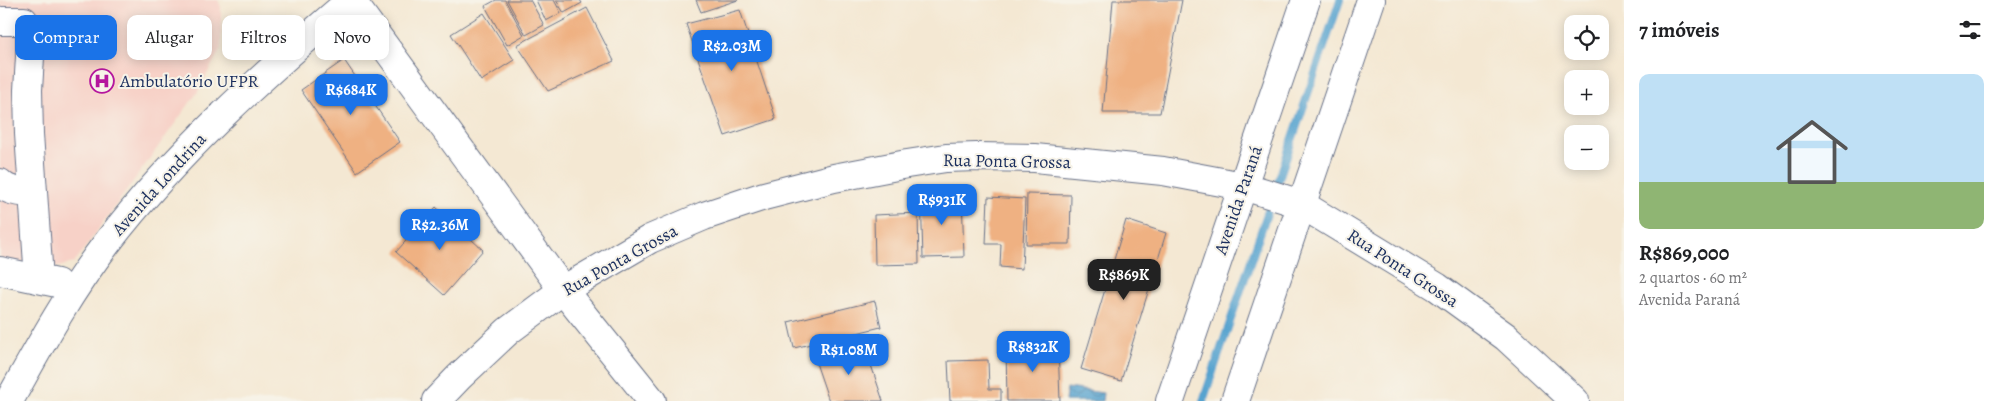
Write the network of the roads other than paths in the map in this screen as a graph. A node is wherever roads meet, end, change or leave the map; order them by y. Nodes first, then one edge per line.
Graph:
1 (351, 0) edge
2 (1306, 0) edge
3 (1371, 0) edge
4 (0, 21) edge
5 (0, 183) edge
6 (1244, 186) junction
7 (33, 193) junction
8 (1299, 203) junction
9 (0, 271) edge
10 (39, 279) junction
11 (76, 286) junction
12 (562, 290) junction
13 (9, 401) edge
14 (436, 401) edge
15 (652, 401) edge
16 (1170, 401) edge
17 (1235, 401) edge
18 (1575, 401) edge

1 - 11 street, Avenida Londrina
1 - 12 street
2 - 6 street, Avenida Paraná
3 - 8 street
4 - 7 street
5 - 7 street
6 - 8 street, Rua Ponta Grossa
6 - 12 street, Rua Ponta Grossa
6 - 16 street, Avenida Paraná
7 - 10 street
8 - 17 street
8 - 18 street, Rua Ponta Grossa
9 - 10 street
10 - 11 street
11 - 13 street, Avenida Londrina
12 - 14 street, Rua Ponta Grossa
12 - 15 street

